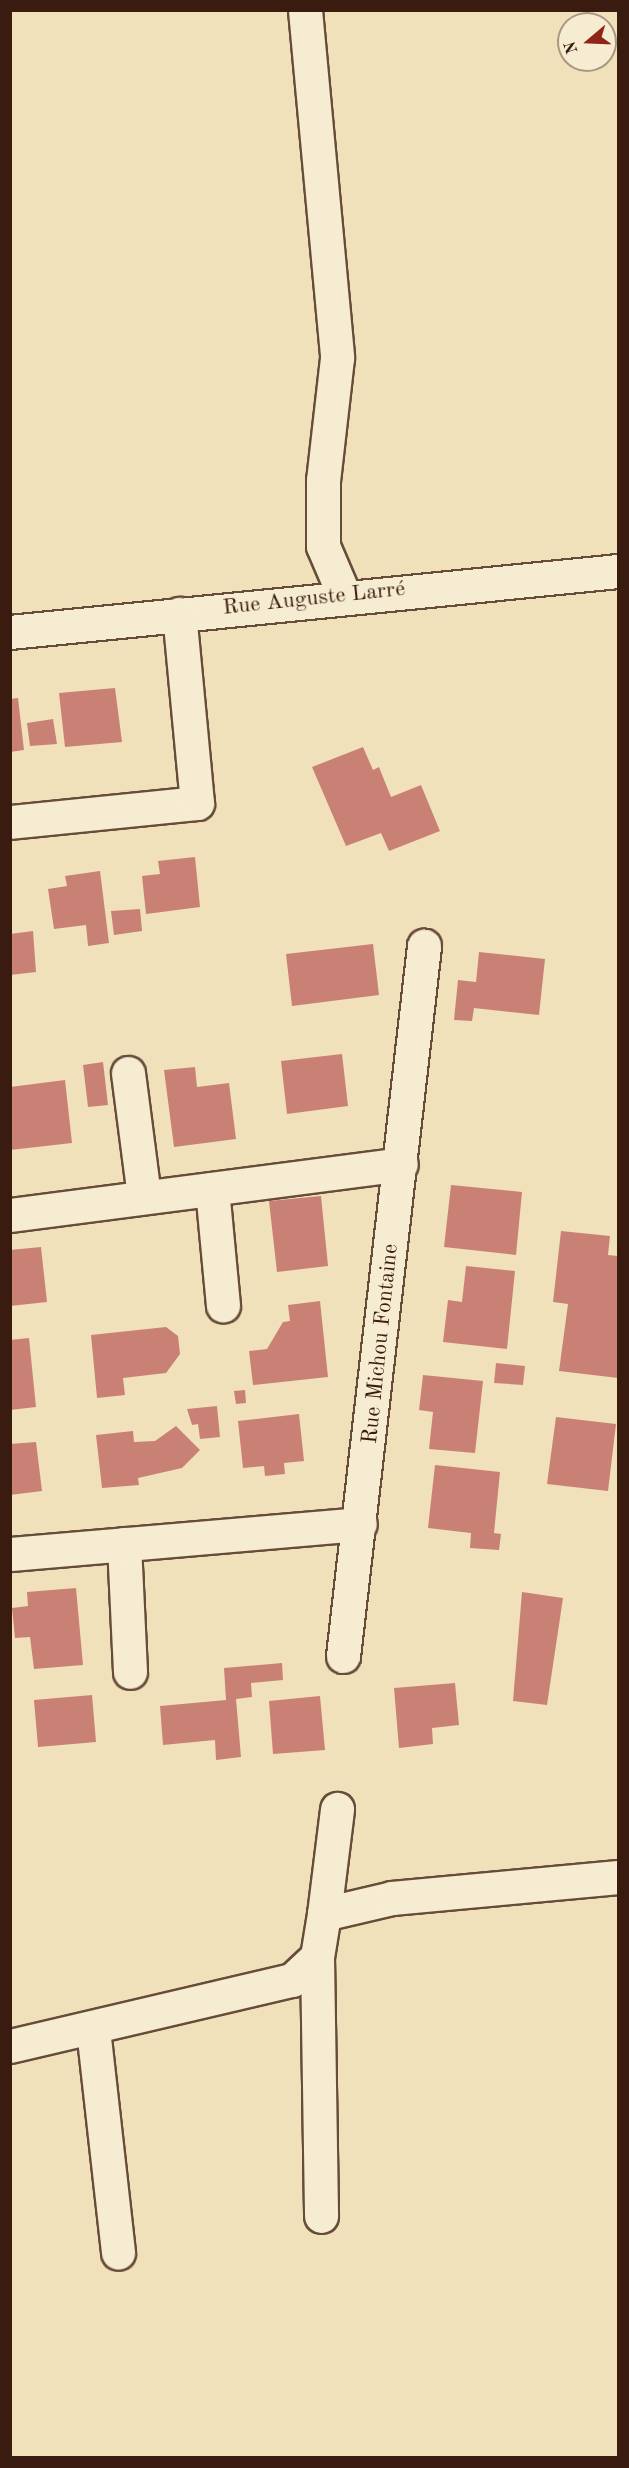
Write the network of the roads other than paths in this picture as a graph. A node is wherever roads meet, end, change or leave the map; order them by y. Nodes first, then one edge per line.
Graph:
1 (304, 10) edge
2 (618, 571) edge
3 (344, 595) junction
4 (179, 614) junction
5 (10, 632) edge
6 (10, 822) edge
7 (424, 946) dead end
8 (128, 1072) dead end
9 (401, 1164) junction
10 (212, 1189) junction
11 (144, 1197) junction
12 (10, 1215) edge
13 (223, 1305) dead end
14 (360, 1524) junction
15 (124, 1544) junction
16 (10, 1554) edge
17 (343, 1656) dead end
18 (130, 1672) dead end
19 (337, 1809) dead end
20 (618, 1877) edge
21 (324, 1914) junction
22 (317, 1957) junction
23 (93, 2029) junction
24 (10, 2046) edge
25 (321, 2216) dead end
26 (118, 2253) dead end

1 - 3 street
2 - 3 street, Rue Auguste Larré
3 - 4 street, Rue Auguste Larré
4 - 5 street, Rue Auguste Larré
4 - 6 street
7 - 9 street, Rue Michou Fontaine
8 - 11 street
9 - 10 street
9 - 14 street, Rue Michou Fontaine
10 - 11 street
10 - 13 street
11 - 12 street
14 - 15 street
14 - 17 street, Rue Michou Fontaine
15 - 16 street
15 - 18 street
19 - 21 street
20 - 21 street
21 - 22 street
22 - 23 street
22 - 25 street
23 - 24 street
23 - 26 street

